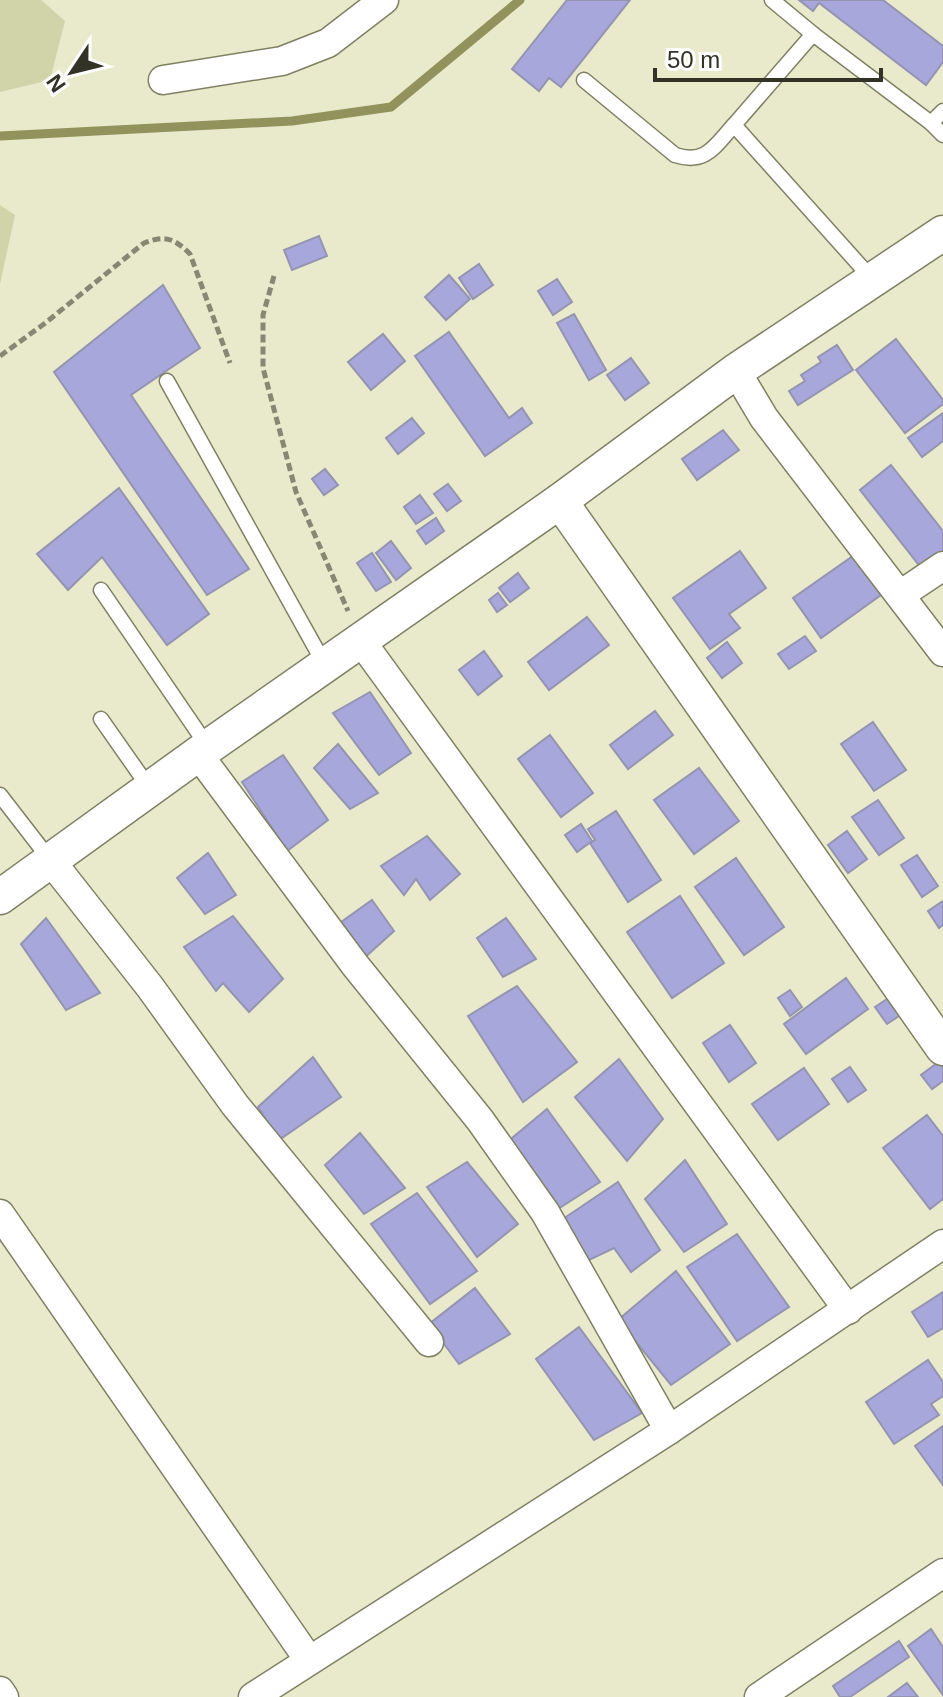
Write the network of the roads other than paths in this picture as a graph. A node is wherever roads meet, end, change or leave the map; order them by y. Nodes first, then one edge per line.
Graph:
1 (384, 0) edge
2 (772, 0) edge
3 (813, 34) junction
4 (163, 80) dead end
5 (584, 80) dead end
6 (943, 111) edge
7 (931, 123) junction
8 (734, 125) junction
9 (943, 135) edge
10 (943, 233) edge
11 (873, 280) junction
12 (736, 371) junction
13 (167, 381) dead end
14 (560, 501) junction
15 (943, 566) edge
16 (101, 590) dead end
17 (900, 595) junction
18 (361, 641) junction
19 (943, 652) edge
20 (325, 666) junction
21 (101, 719) dead end
22 (203, 750) junction
23 (150, 789) junction
24 (0, 795) edge
25 (51, 861) junction
26 (0, 897) edge
27 (943, 1048) edge
28 (0, 1214) edge
29 (943, 1244) edge
30 (848, 1310) junction
31 (429, 1342) dead end
32 (669, 1430) junction
33 (943, 1573) edge
34 (309, 1660) junction
35 (0, 1691) edge
36 (4, 1697) edge
37 (253, 1697) edge
38 (759, 1697) edge

1 - 4 street
2 - 3 lane
3 - 7 lane
3 - 8 lane
5 - 8 lane
6 - 7 lane
7 - 9 lane
8 - 11 lane
10 - 11 street
11 - 12 street
12 - 14 street
12 - 17 street
13 - 20 lane
14 - 18 street
14 - 27 street
15 - 17 street
16 - 22 lane
17 - 19 street
18 - 20 street
18 - 30 street
20 - 22 street
21 - 23 lane
22 - 23 street
22 - 32 street
23 - 25 street
24 - 25 lane
25 - 26 street
25 - 31 street
28 - 34 street
29 - 30 street
30 - 32 street
32 - 34 street
33 - 38 street
34 - 37 street
35 - 36 street

